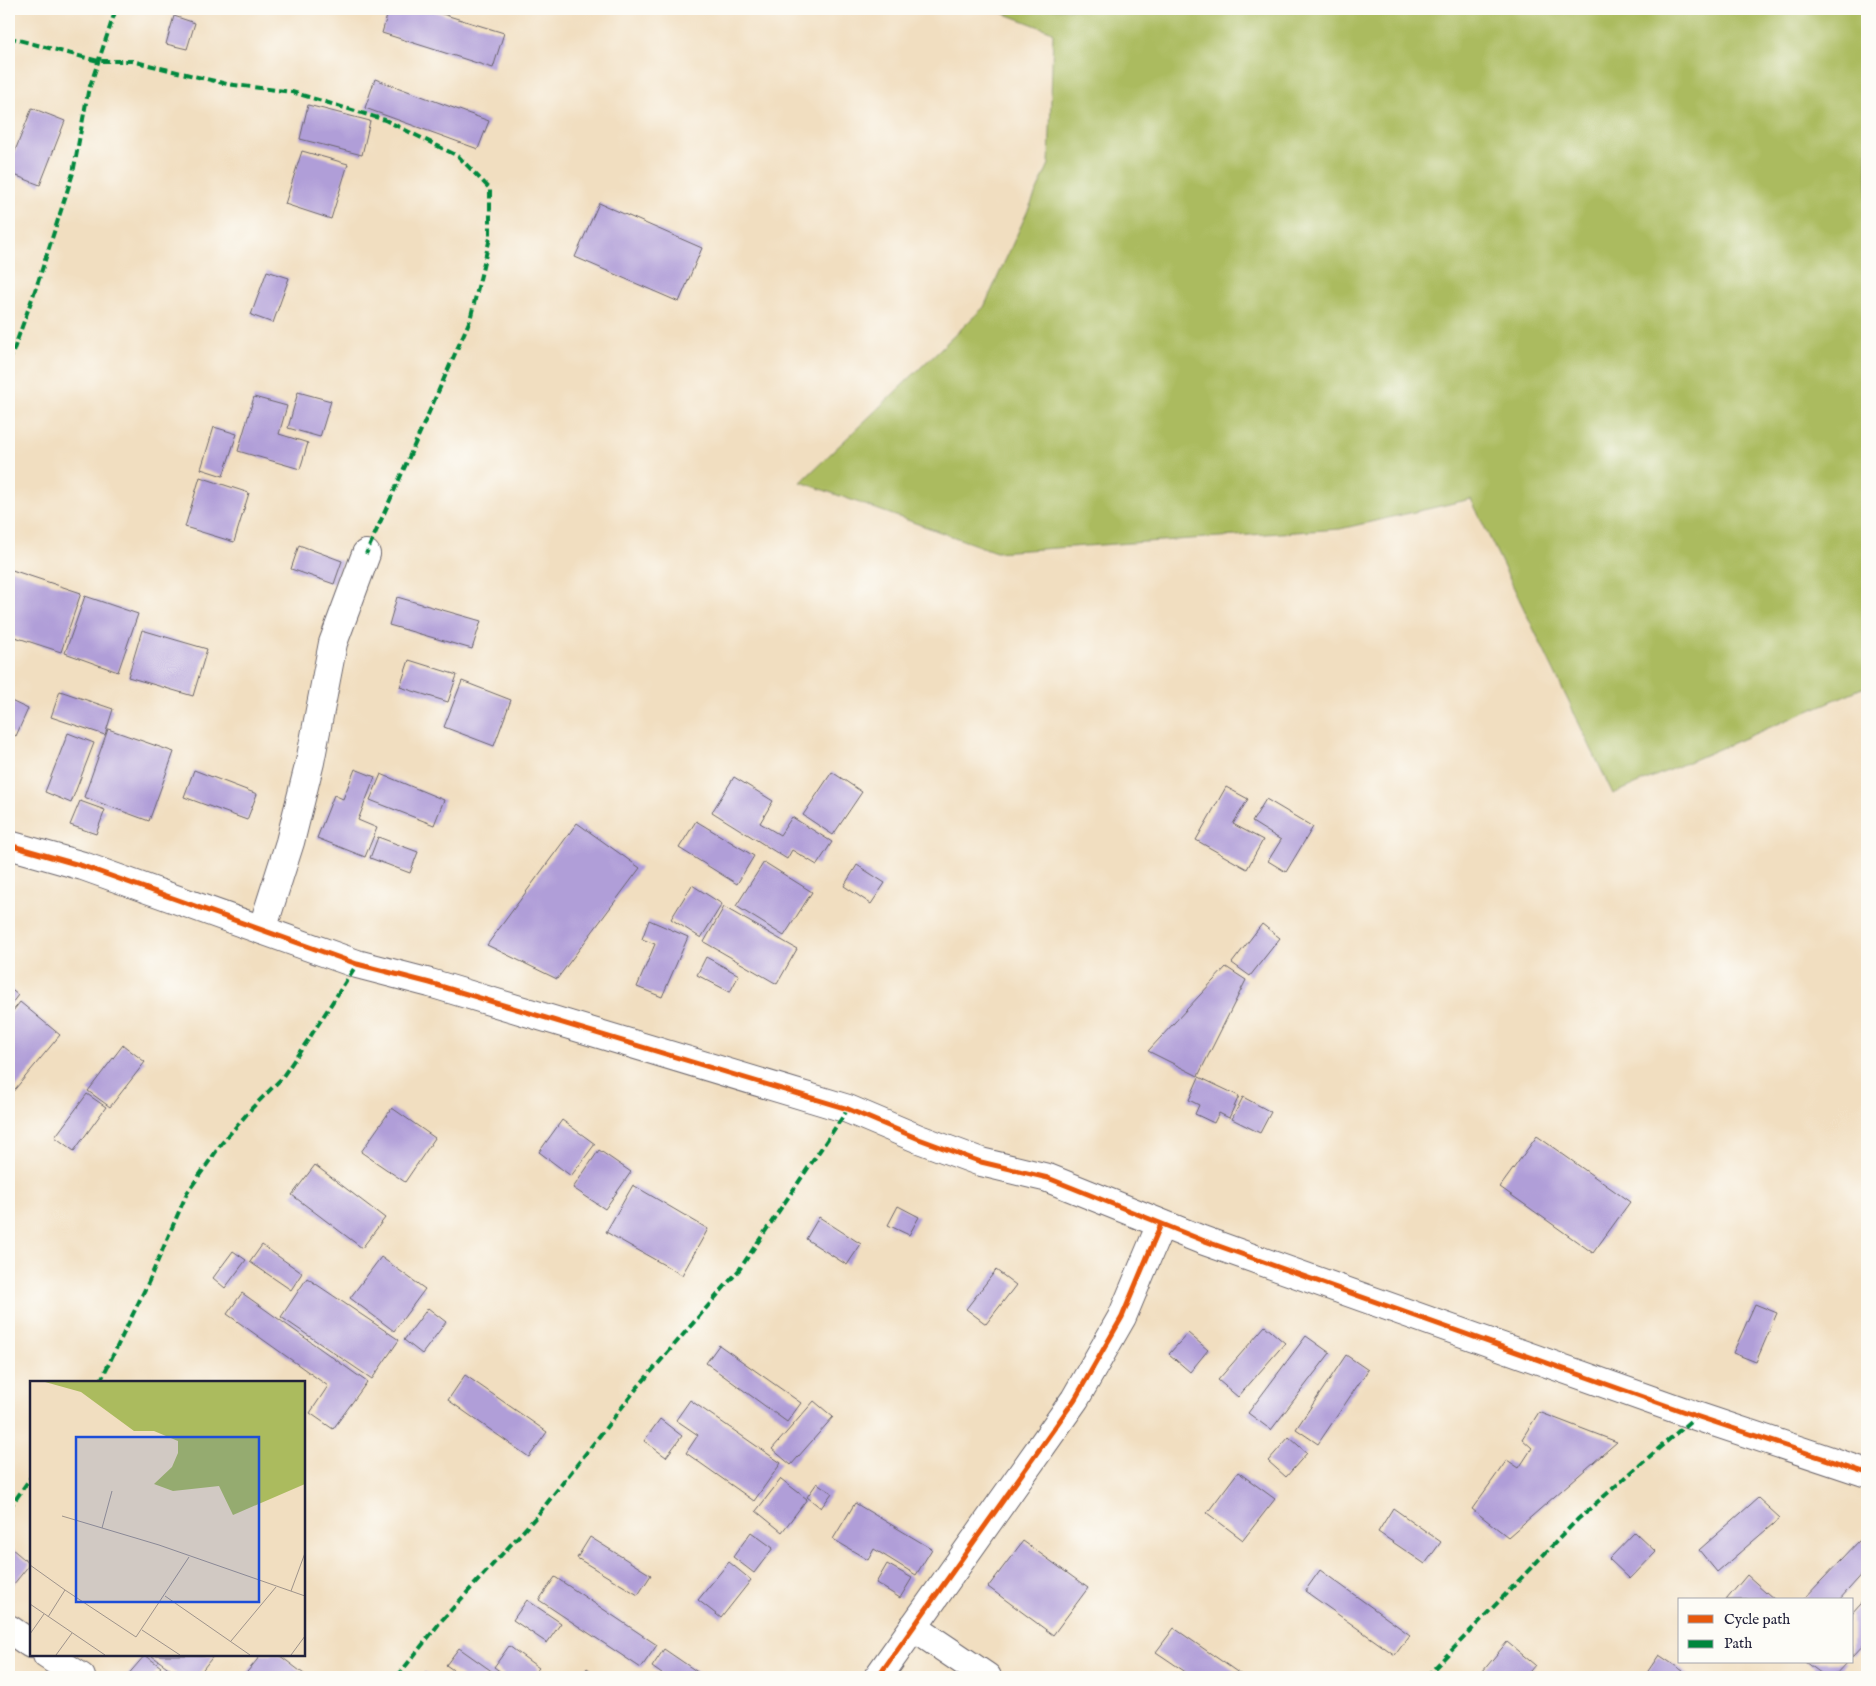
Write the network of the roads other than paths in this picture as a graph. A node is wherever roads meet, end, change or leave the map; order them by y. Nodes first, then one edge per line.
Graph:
1 (366, 554) dead end
2 (9, 845) edge
3 (262, 930) junction
4 (1161, 1224) junction
5 (1867, 1473) edge
6 (913, 1626) junction
7 (9, 1630) edge
8 (30, 1643) edge
9 (49, 1656) edge
10 (81, 1677) edge
11 (878, 1677) edge
12 (988, 1677) edge

1 - 3 street
2 - 3 street
3 - 4 street
4 - 5 street
4 - 6 street
6 - 11 street
6 - 12 street
7 - 8 street
9 - 10 street

